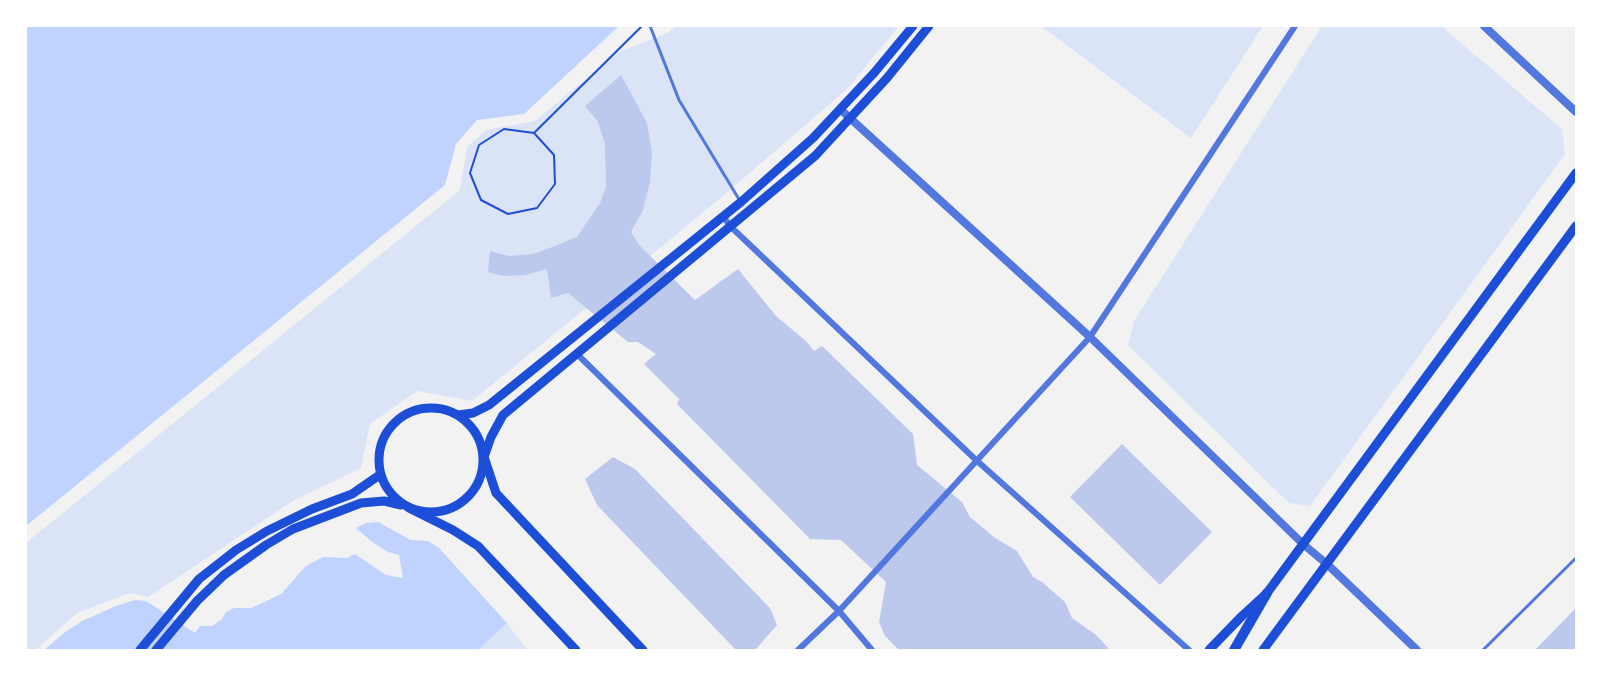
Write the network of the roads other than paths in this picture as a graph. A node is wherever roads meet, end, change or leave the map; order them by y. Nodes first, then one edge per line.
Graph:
1 (651, 26) edge
2 (913, 26) edge
3 (929, 26) edge
4 (1295, 26) edge
5 (1484, 26) edge
6 (840, 110) junction
7 (1576, 112) edge
8 (850, 118) junction
9 (1576, 173) edge
10 (741, 202) junction
11 (723, 216) junction
12 (730, 226) junction
13 (1576, 226) edge
14 (1090, 337) junction
15 (576, 353) junction
16 (458, 415) junction
17 (484, 457) junction
18 (976, 460) junction
19 (381, 474) junction
20 (409, 508) junction
21 (1303, 544) junction
22 (1576, 558) edge
23 (1328, 565) junction
24 (1267, 593) junction
25 (838, 611) junction
26 (140, 651) edge
27 (156, 651) edge
28 (576, 651) edge
29 (644, 651) edge
30 (798, 651) edge
31 (872, 651) edge
32 (1189, 651) edge
33 (1209, 651) edge
34 (1234, 651) edge
35 (1263, 651) edge
36 (1418, 651) edge
37 (1483, 651) edge

1 - 10 lane
2 - 6 main road
3 - 8 main road
4 - 14 street
5 - 7 street
6 - 8 street
6 - 10 main road
8 - 12 main road
8 - 14 street
9 - 21 main road
10 - 11 main road
11 - 12 street
11 - 16 main road
12 - 15 main road
12 - 18 street
13 - 23 main road
14 - 18 street
14 - 21 street
15 - 17 main road
15 - 25 street
16 - 17 main road
16 - 19 main road
17 - 20 main road
17 - 29 main road
18 - 25 street
18 - 32 street
19 - 20 main road
19 - 26 main road
20 - 27 main road
20 - 28 main road
21 - 23 street
21 - 24 main road
22 - 37 lane
23 - 35 main road
23 - 36 street
24 - 33 main road
24 - 34 highway
25 - 30 street
25 - 31 street

